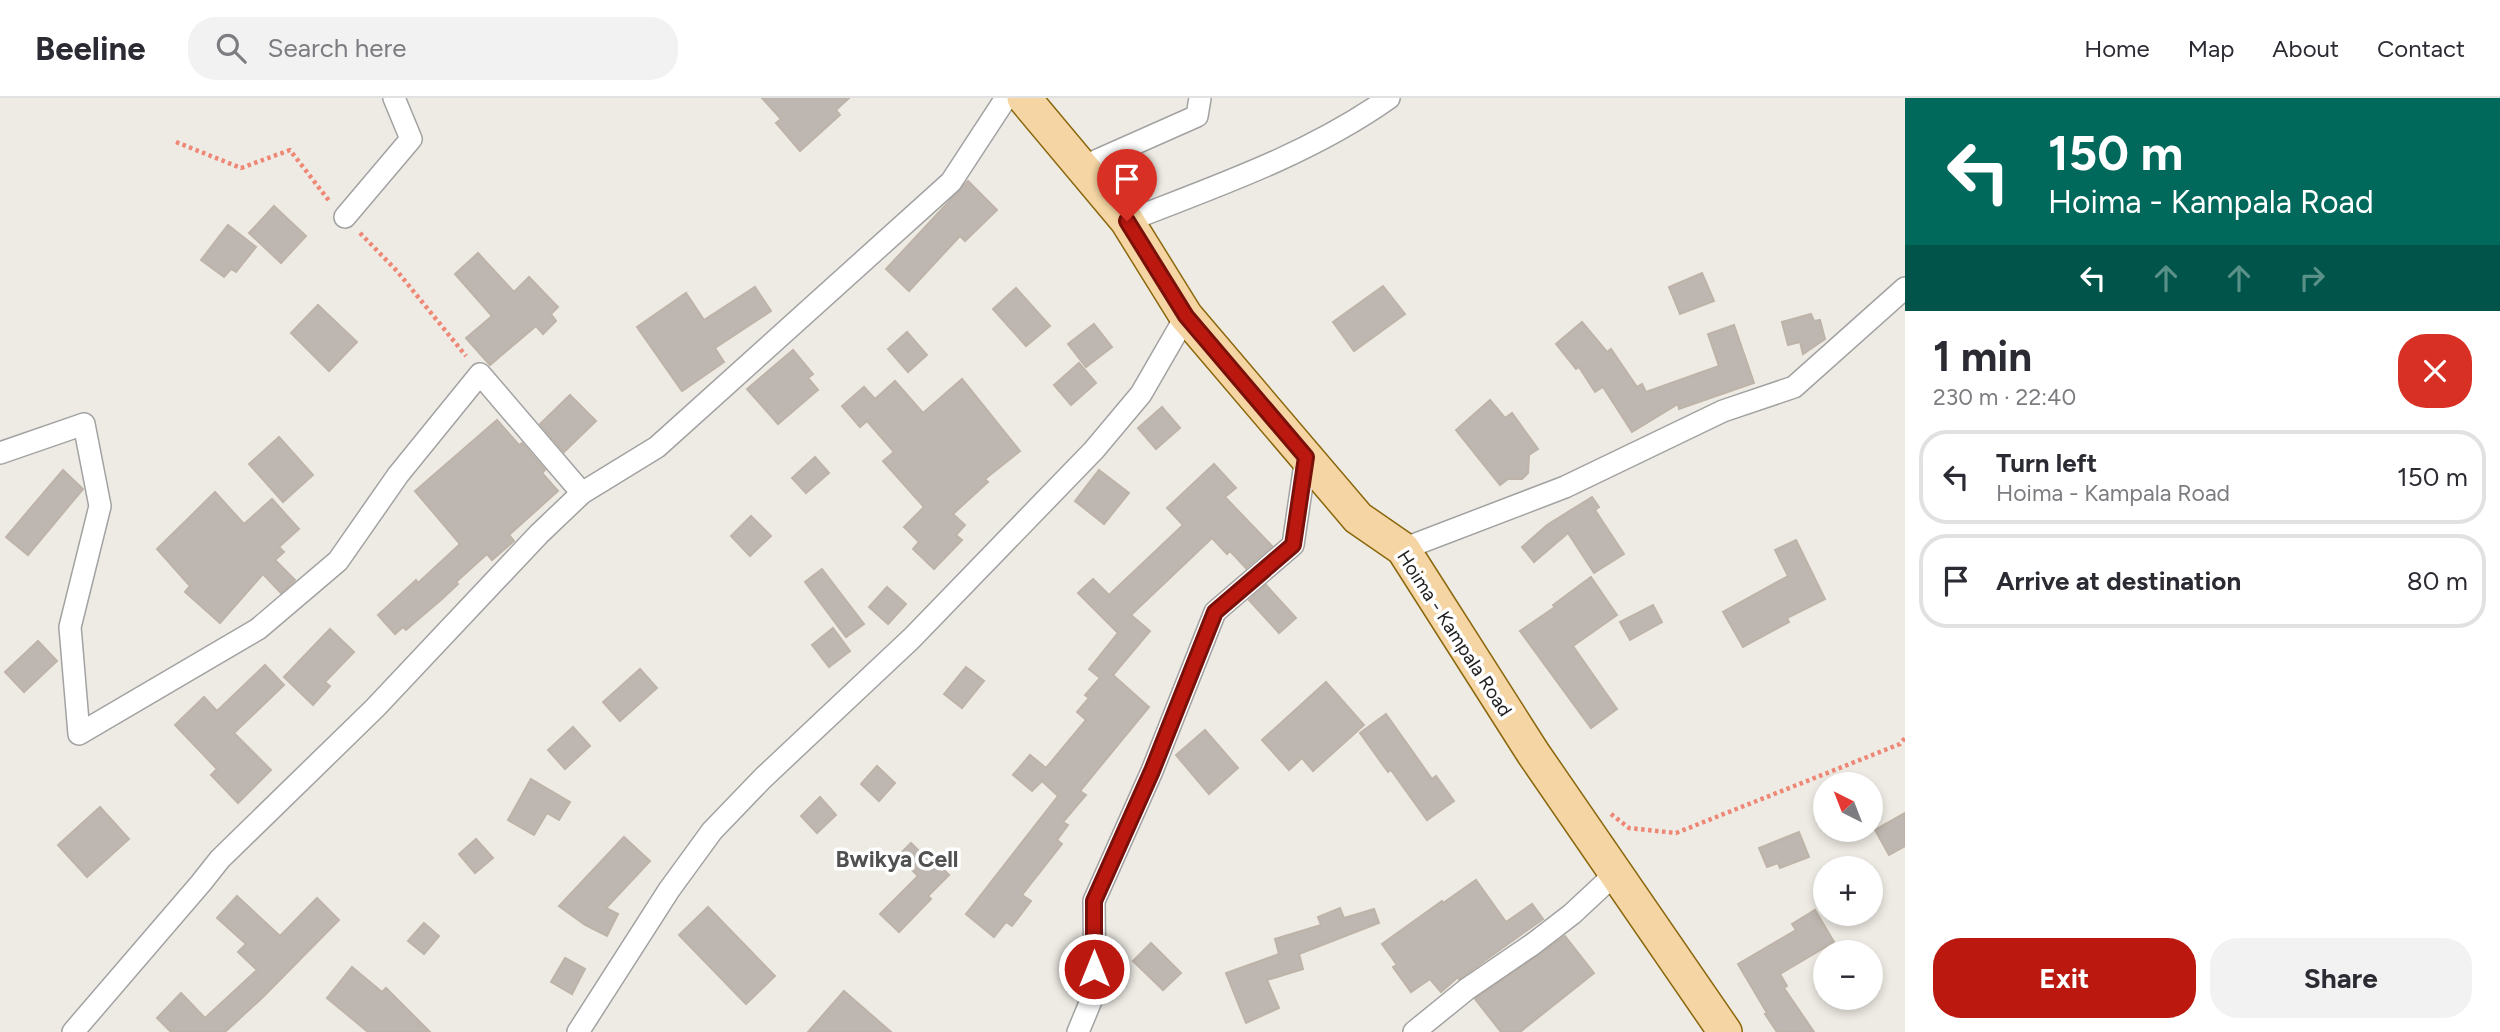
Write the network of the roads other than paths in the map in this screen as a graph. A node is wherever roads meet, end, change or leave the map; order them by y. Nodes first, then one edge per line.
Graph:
1 (394, 98) edge
2 (1006, 98) edge
3 (1024, 98) edge
4 (1200, 98) edge
5 (1389, 98) edge
6 (1082, 167) junction
7 (345, 217) dead end
8 (1127, 221) junction
9 (1905, 288) edge
10 (1186, 316) junction
11 (0, 453) edge
12 (1306, 457) junction
13 (582, 493) junction
14 (1403, 549) junction
15 (1616, 873) junction
16 (73, 1032) edge
17 (578, 1032) edge
18 (1078, 1032) edge
19 (1414, 1032) edge
20 (1725, 1032) edge

1 - 7 street
2 - 13 street
3 - 6 main road, Hoima - Kampala Road
4 - 6 street
5 - 8 street
6 - 8 main road, Hoima - Kampala Road
8 - 10 main road, Hoima - Kampala Road
9 - 14 street
10 - 12 main road, Hoima - Kampala Road
10 - 17 street
11 - 13 street
12 - 14 main road, Hoima - Kampala Road
12 - 18 street
13 - 16 street
14 - 15 main road, Hoima - Kampala Road
15 - 19 street
15 - 20 main road, Hoima - Kampala Road

